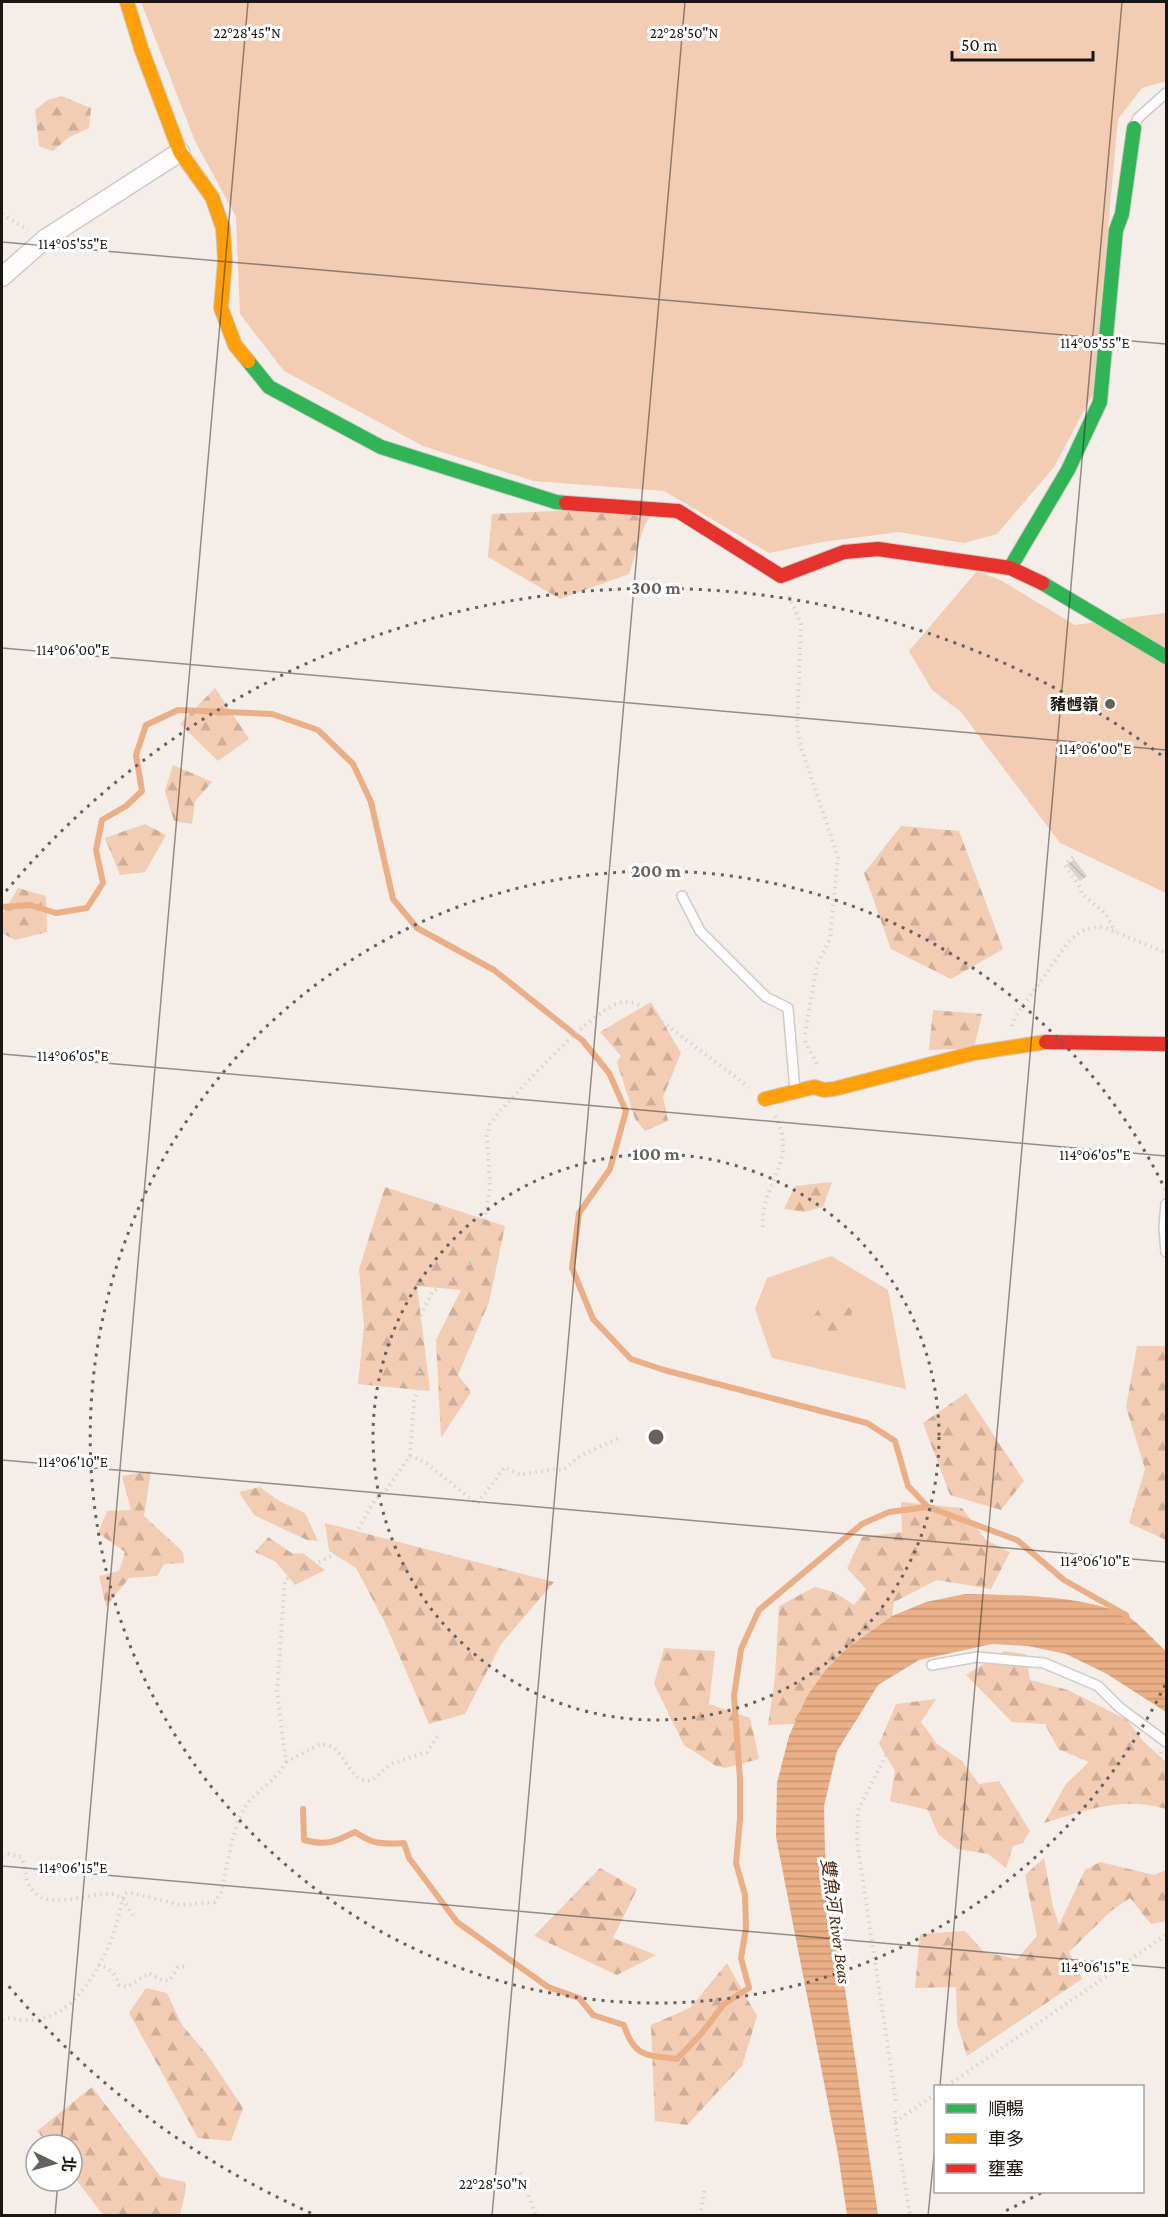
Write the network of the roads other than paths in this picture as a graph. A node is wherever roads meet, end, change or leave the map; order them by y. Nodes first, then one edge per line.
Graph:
1 (127, 2) edge
2 (1167, 93) edge
3 (1134, 128) joint
4 (180, 152) junction
5 (2, 277) edge
6 (1010, 568) junction
7 (1167, 657) edge
8 (682, 896) dead end
9 (1167, 1044) edge
10 (795, 1091) junction
11 (765, 1099) road end
12 (1167, 1204) edge
13 (1167, 1252) edge
14 (932, 1665) dead end
15 (1166, 1741) edge

1 - 4 street
2 - 3 lane
3 - 6 street
4 - 5 street
4 - 6 street
6 - 7 street
8 - 10 lane
9 - 10 street
10 - 11 street
12 - 13 lane
14 - 15 lane

